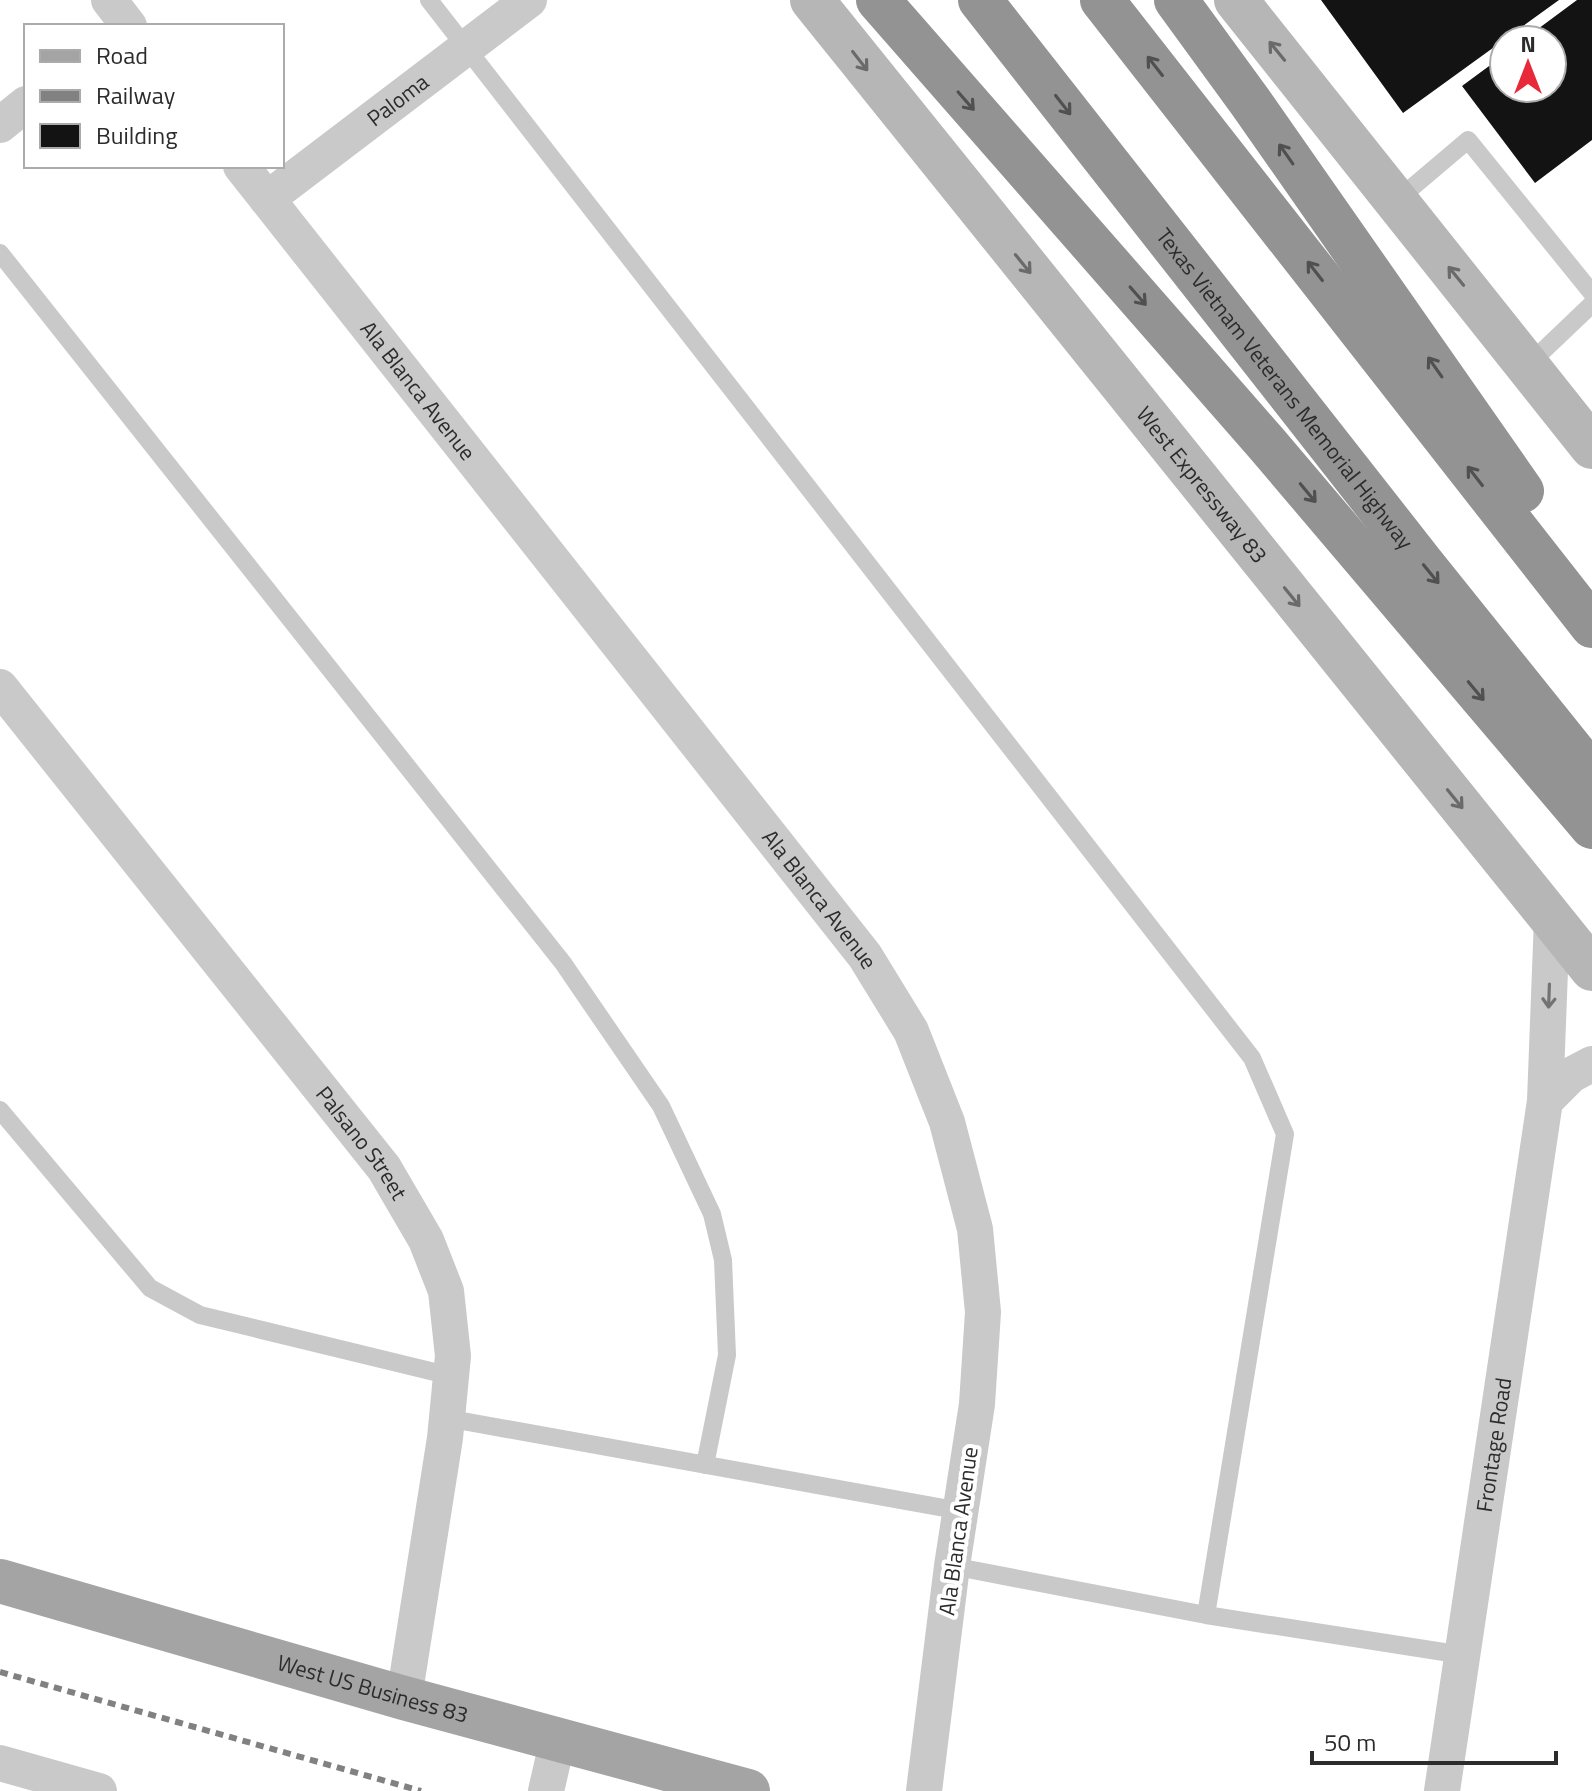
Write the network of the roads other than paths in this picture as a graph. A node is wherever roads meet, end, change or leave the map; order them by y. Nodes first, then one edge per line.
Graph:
1 (109, 0) edge
2 (429, 0) edge
3 (529, 0) edge
4 (812, 0) edge
5 (878, 0) edge
6 (980, 0) edge
7 (1102, 0) edge
8 (1176, 0) edge
9 (1236, 0) edge
10 (127, 24) edge
11 (467, 47) junction
12 (24, 106) edge
13 (0, 125) edge
14 (243, 168) edge
15 (267, 199) junction
16 (1396, 201) junction
17 (0, 253) edge
18 (1592, 293) edge
19 (1592, 304) edge
20 (1527, 366) junction
21 (1592, 447) edge
22 (1592, 592) edge
23 (1592, 626) edge
24 (0, 687) edge
25 (1592, 775) edge
26 (1592, 827) edge
27 (1552, 918) junction
28 (1592, 969) edge
29 (1592, 1064) edge
30 (1545, 1101) junction
31 (0, 1110) edge
32 (451, 1376) junction
33 (446, 1418) junction
34 (705, 1465) junction
35 (961, 1511) junction
36 (952, 1566) junction
37 (0, 1581) edge
38 (1206, 1615) junction
39 (1463, 1655) junction
40 (404, 1698) junction
41 (558, 1739) junction
42 (0, 1763) edge
43 (99, 1791) edge
44 (546, 1791) edge
45 (748, 1791) edge
46 (924, 1791) edge
47 (1442, 1791) edge

1 - 10 street
2 - 11 lane
3 - 11 street, Paloma
4 -> 27 main road, West Expressway 83
5 -> 26 highway
6 -> 25 highway, Texas Vietnam Veterans Memorial Highway
23 -> 7 highway
22 -> 8 highway
16 -> 9 main road
11 - 15 street, Paloma
11 - 38 lane
12 - 13 street
14 - 15 street, Ala Blanca Avenue
15 - 35 street, Ala Blanca Avenue
16 - 18 lane
20 -> 16 main road
17 - 34 lane
19 - 20 lane
20 - 21 main road
24 - 32 street, Palsano Street
27 - 28 main road, West Expressway 83
27 -> 30 street, Frontage Road
29 - 30 street
30 - 39 street, Frontage Road
31 - 32 lane
32 - 33 street, Palsano Street
33 - 34 lane
33 - 40 street, Palsano Street
34 - 35 lane
35 - 36 street, Ala Blanca Avenue
36 - 38 lane
36 - 46 street, Ala Blanca Avenue
37 - 40 main road, West US Business 83
38 - 39 lane
39 - 47 street, Frontage Road
40 - 41 main road, West US Business 83
41 - 44 street
41 - 45 main road, West US Business 83
42 - 43 street

